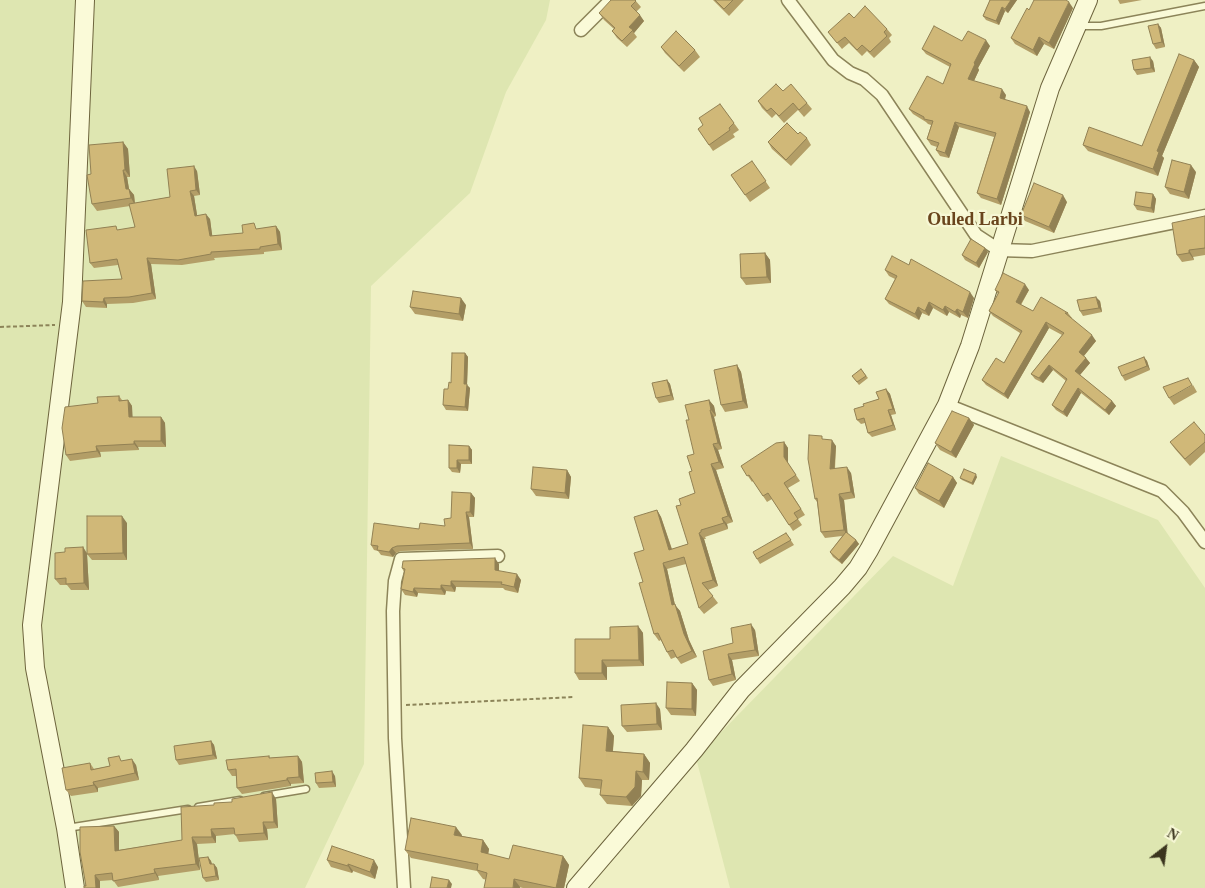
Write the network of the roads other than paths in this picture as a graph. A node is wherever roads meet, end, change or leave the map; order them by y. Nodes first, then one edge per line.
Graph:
1 (85, 0) edge
2 (611, 0) edge
3 (788, 0) edge
4 (1088, 0) edge
5 (1205, 6) edge
6 (1076, 26) junction
7 (581, 30) dead end
8 (1205, 216) edge
9 (999, 250) junction
10 (946, 404) junction
11 (1205, 542) edge
12 (498, 556) dead end
13 (306, 789) dead end
14 (260, 797) edge
15 (251, 798) edge
16 (66, 828) junction
17 (75, 888) edge
18 (404, 888) edge
19 (576, 888) edge

1 - 16 street
2 - 7 street
3 - 9 street
4 - 6 street
5 - 6 lane
6 - 9 street
8 - 9 street
9 - 10 street
10 - 11 street
10 - 19 street
12 - 18 street
13 - 14 lane
15 - 16 lane
16 - 17 street

